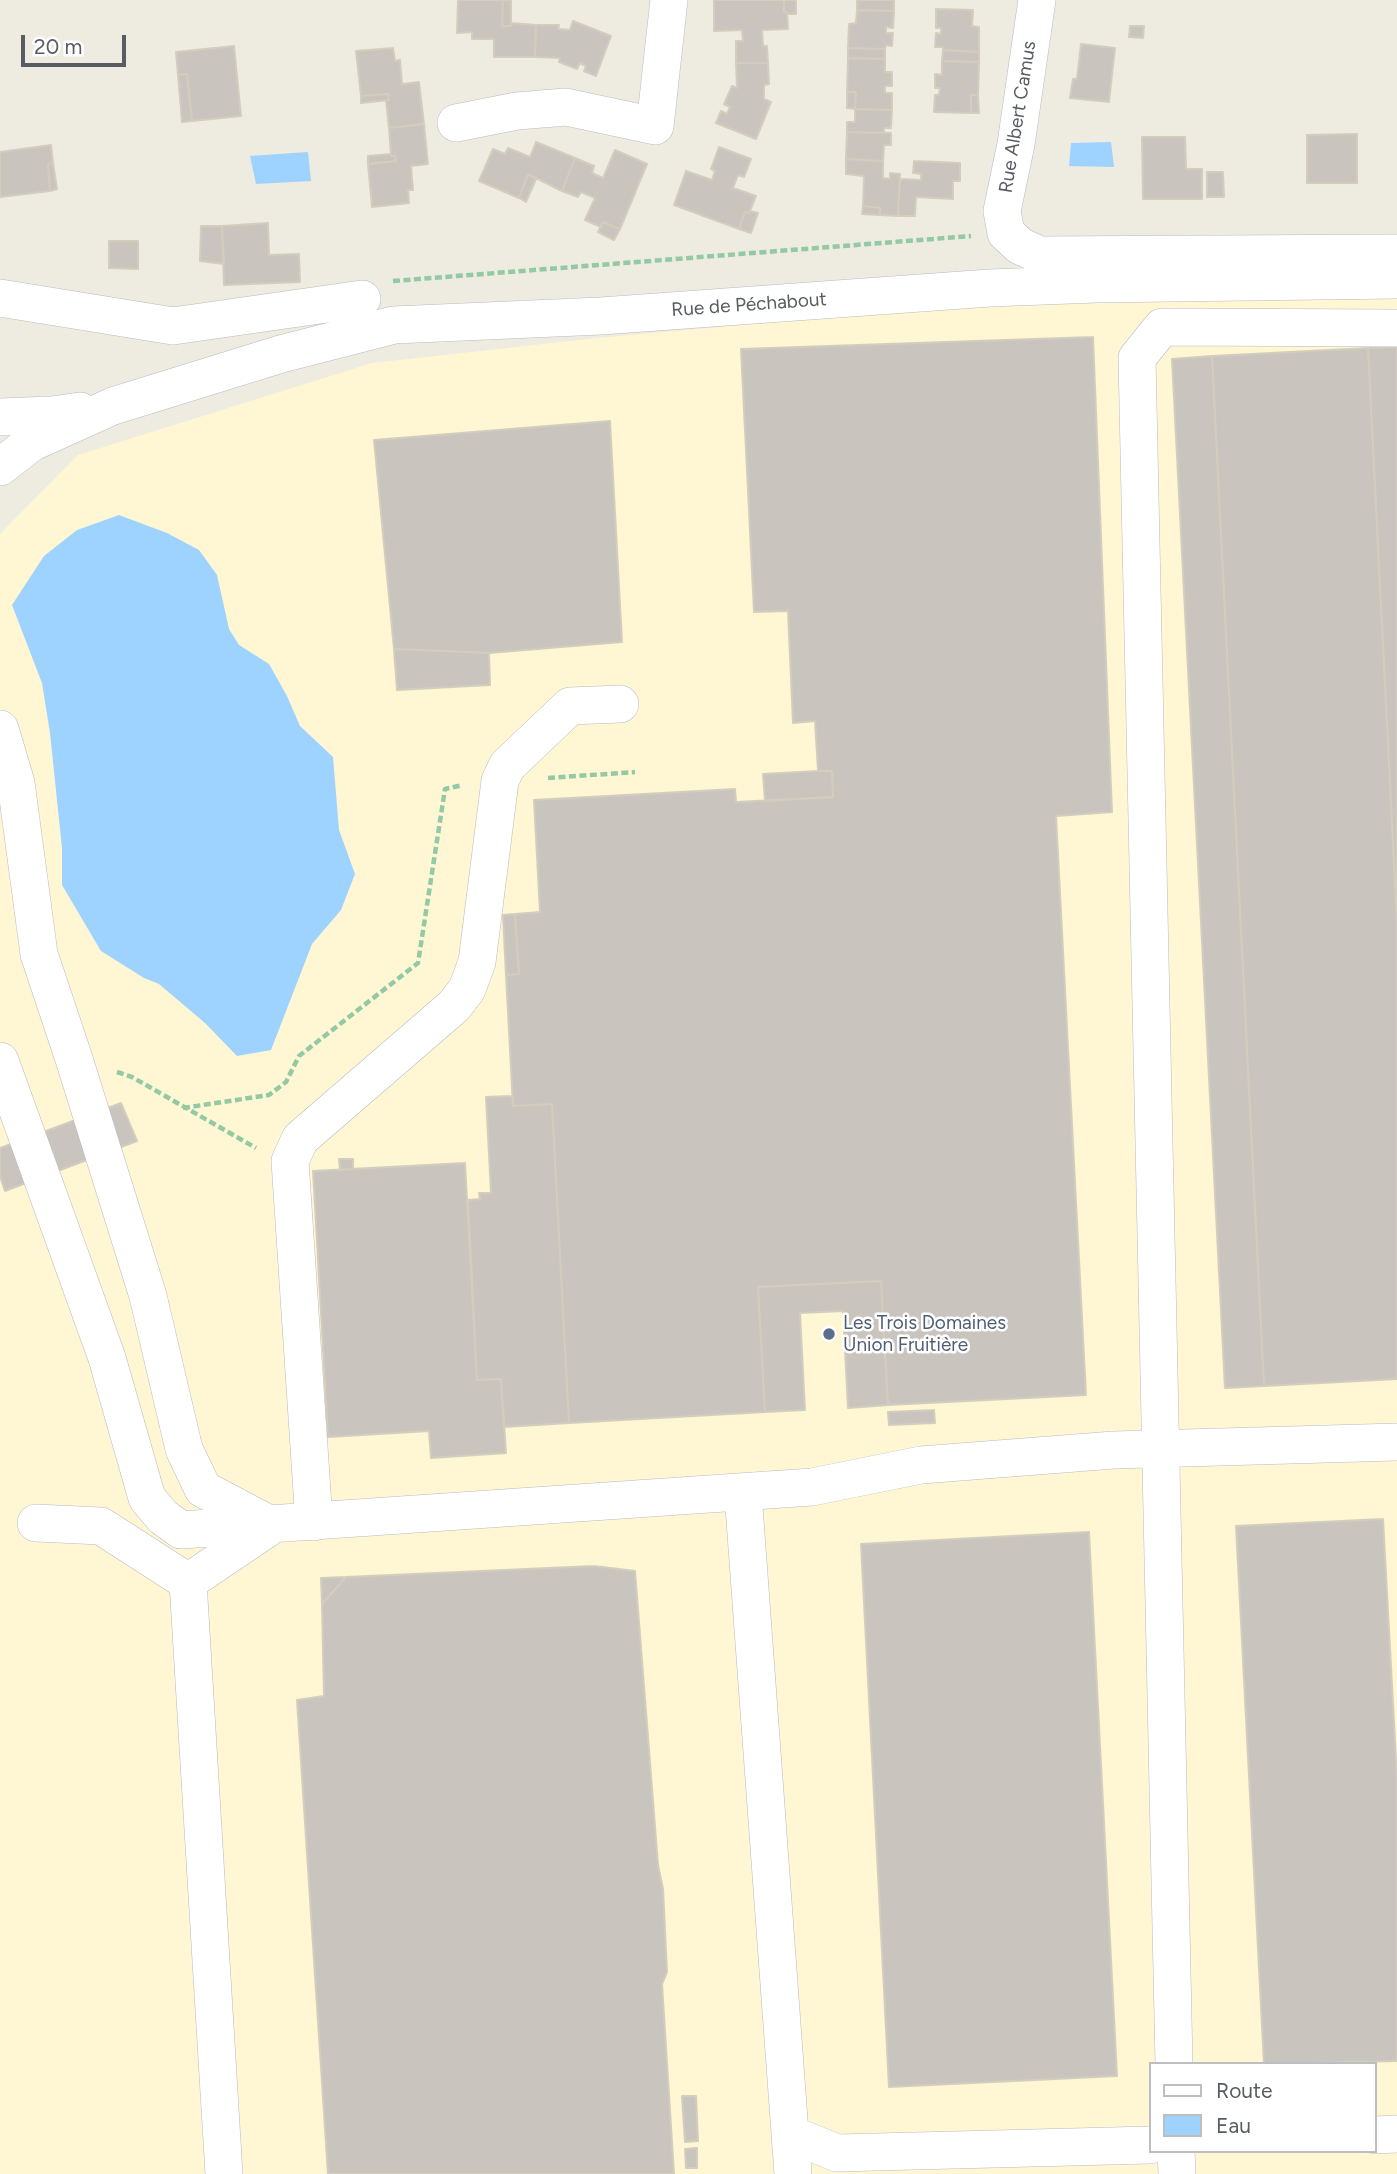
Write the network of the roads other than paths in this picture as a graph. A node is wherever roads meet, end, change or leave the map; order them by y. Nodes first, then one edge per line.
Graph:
1 (669, 0) edge
2 (1037, 0) edge
3 (456, 122) dead end
4 (1397, 253) edge
5 (1397, 280) edge
6 (375, 290) road end
7 (0, 298) edge
8 (1397, 328) edge
9 (113, 406) junction
10 (0, 417) edge
11 (0, 467) edge
12 (620, 704) dead end
13 (0, 729) edge
14 (0, 1061) edge
15 (1397, 1442) edge
16 (1161, 1449) junction
17 (743, 1493) junction
18 (314, 1522) junction
19 (36, 1523) dead end
20 (272, 1525) junction
21 (188, 1582) junction
22 (1174, 2062) edge
23 (790, 2134) junction
24 (1397, 2134) edge
25 (1376, 2135) edge
26 (1148, 2145) edge
27 (1176, 2153) edge
28 (224, 2174) edge
29 (793, 2174) edge
30 (1177, 2174) edge

1 - 3 street
2 - 4 street, Rue Albert Camus
5 - 9 street, Rue de Péchabout
6 - 7 street
8 - 16 street
9 - 10 street, Rue de Péchabout
9 - 11 street, Rue de Péchabout
12 - 18 street
13 - 20 street
14 - 20 street
15 - 16 street
16 - 17 street
16 - 22 street
17 - 18 street
17 - 23 street
18 - 20 street
19 - 21 street
20 - 21 street
21 - 28 street
23 - 26 street
23 - 29 street
24 - 25 street
27 - 30 street

